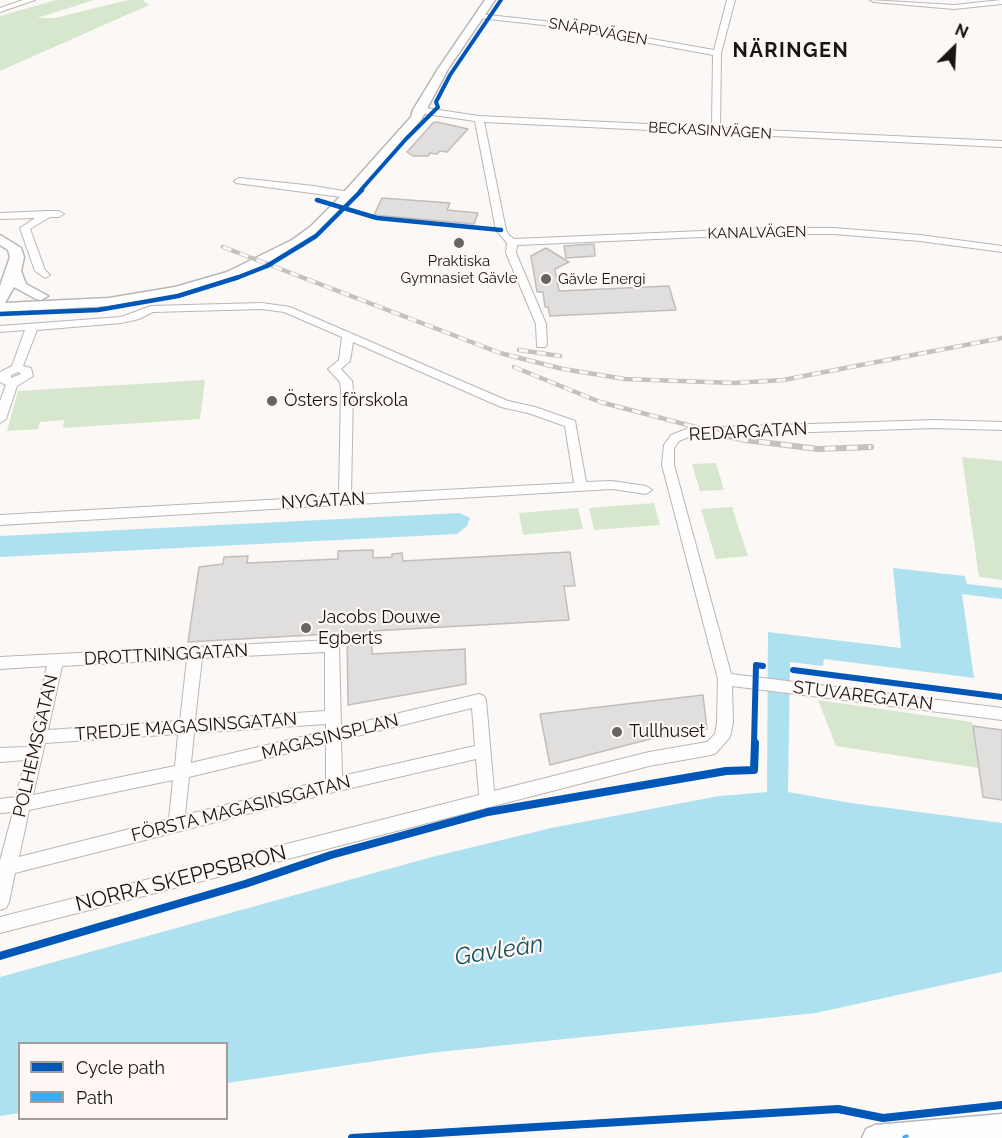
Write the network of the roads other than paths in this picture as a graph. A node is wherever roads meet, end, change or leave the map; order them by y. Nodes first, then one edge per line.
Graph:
1 (31, 0) edge
2 (490, 0) edge
3 (731, 0) edge
4 (874, 0) edge
5 (1002, 2) edge
6 (0, 10) edge
7 (479, 16) junction
8 (717, 53) junction
9 (419, 110) junction
10 (479, 119) junction
11 (716, 131) junction
12 (1002, 144) edge
13 (239, 181) dead end
14 (343, 194) junction
15 (22, 215) junction
16 (0, 216) edge
17 (25, 228) junction
18 (0, 239) edge
19 (512, 242) junction
20 (0, 248) edge
21 (1002, 249) edge
22 (4, 272) edge
23 (45, 275) dead end
24 (41, 296) junction
25 (0, 301) edge
26 (32, 327) junction
27 (0, 328) edge
28 (348, 336) junction
29 (541, 345) dead end
30 (0, 419) edge
31 (1002, 426) edge
32 (581, 487) junction
33 (646, 490) dead end
34 (345, 500) junction
35 (0, 519) edge
36 (195, 652) junction
37 (56, 661) junction
38 (0, 663) edge
39 (724, 679) junction
40 (1002, 714) edge
41 (333, 717) junction
42 (185, 728) junction
43 (335, 736) junction
44 (36, 745) junction
45 (711, 748) joint
46 (483, 751) junction
47 (0, 755) edge
48 (181, 772) junction
49 (334, 785) junction
50 (487, 802) junction
51 (22, 804) junction
52 (0, 806) edge
53 (176, 825) junction
54 (4, 868) edge
55 (0, 902) edge
56 (0, 925) edge
57 (1002, 1127) edge
58 (905, 1137) edge
59 (875, 1138) edge

1 - 6 street
2 - 7 main road
3 - 8 street
4 - 5 street
7 - 8 street, SNÄPPVÄGEN
7 - 9 main road
8 - 11 street
9 - 10 street, BECKASINVÄGEN
9 - 14 main road
10 - 11 street, BECKASINVÄGEN
10 - 19 street
11 - 12 street, BECKASINVÄGEN
13 - 14 street
14 - 24 main road
14 - 25 main road
15 - 16 street
15 - 17 street
15 - 17 street
17 - 23 street
18 - 22 main road
19 - 21 street, KANALVÄGEN
19 - 29 street
20 - 22 main road
22 - 24 main road
22 - 25 main road
24 - 25 main road
26 - 27 street
26 - 28 street
26 - 30 street
28 - 32 street
28 - 34 street
31 - 39 street, REDARGATAN
32 - 33 street, NYGATAN
32 - 34 street, NYGATAN
34 - 35 street, NYGATAN
36 - 37 street, DROTTNINGGATAN
36 - 41 street, DROTTNINGGATAN
36 - 42 street
37 - 38 street, DROTTNINGGATAN
37 - 44 street, POLHEMSGATAN
39 - 40 street, STUVAREGATAN
39 - 45 street, REDARGATAN
41 - 42 street, TREDJE MAGASINSGATAN
41 - 43 street
42 - 44 street, TREDJE MAGASINSGATAN
42 - 48 street
43 - 46 street, MAGASINSPLAN
43 - 48 street, MAGASINSPLAN
43 - 49 street
44 - 47 street, TREDJE MAGASINSGATAN
44 - 51 street, POLHEMSGATAN
45 - 50 street, NORRA SKEPPSBRON
46 - 49 street, FÖRSTA MAGASINSGATAN
46 - 50 street
48 - 51 street, MAGASINSPLAN
48 - 53 street
49 - 53 street, FÖRSTA MAGASINSGATAN
50 - 56 street, NORRA SKEPPSBRON
51 - 52 street, MAGASINSPLAN
51 - 54 street, POLHEMSGATAN
53 - 54 street, FÖRSTA MAGASINSGATAN
54 - 55 street, POLHEMSGATAN
57 - 58 main road
58 - 59 main road

